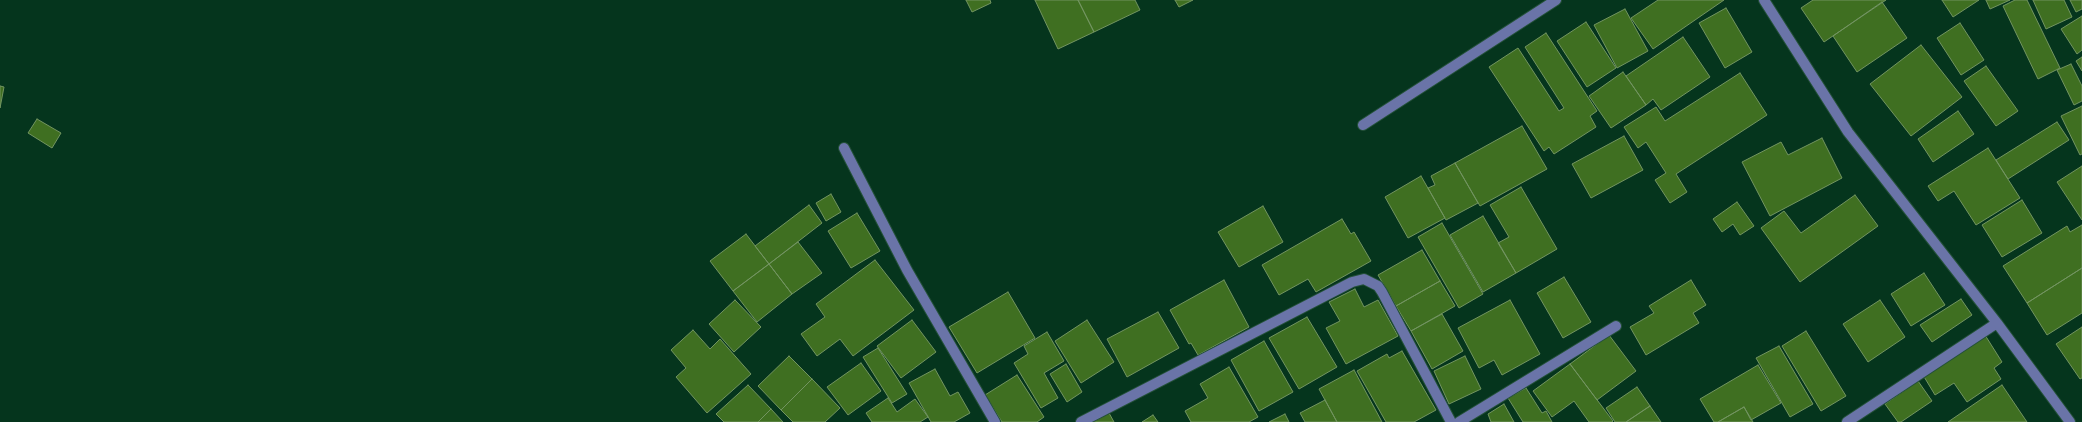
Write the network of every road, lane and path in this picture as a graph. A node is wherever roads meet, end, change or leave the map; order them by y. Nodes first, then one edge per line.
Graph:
1 (1556, 0) edge
2 (1764, 0) edge
3 (1363, 125) dead end
4 (844, 148) dead end
5 (1996, 323) junction
6 (1616, 326) dead end
7 (995, 422) edge
8 (1081, 422) edge
9 (1451, 422) edge
10 (1459, 422) edge
11 (1847, 422) edge
12 (2070, 422) edge

1 - 3 street
2 - 5 street
4 - 7 street
5 - 11 street
5 - 12 street
6 - 10 street
8 - 9 street

